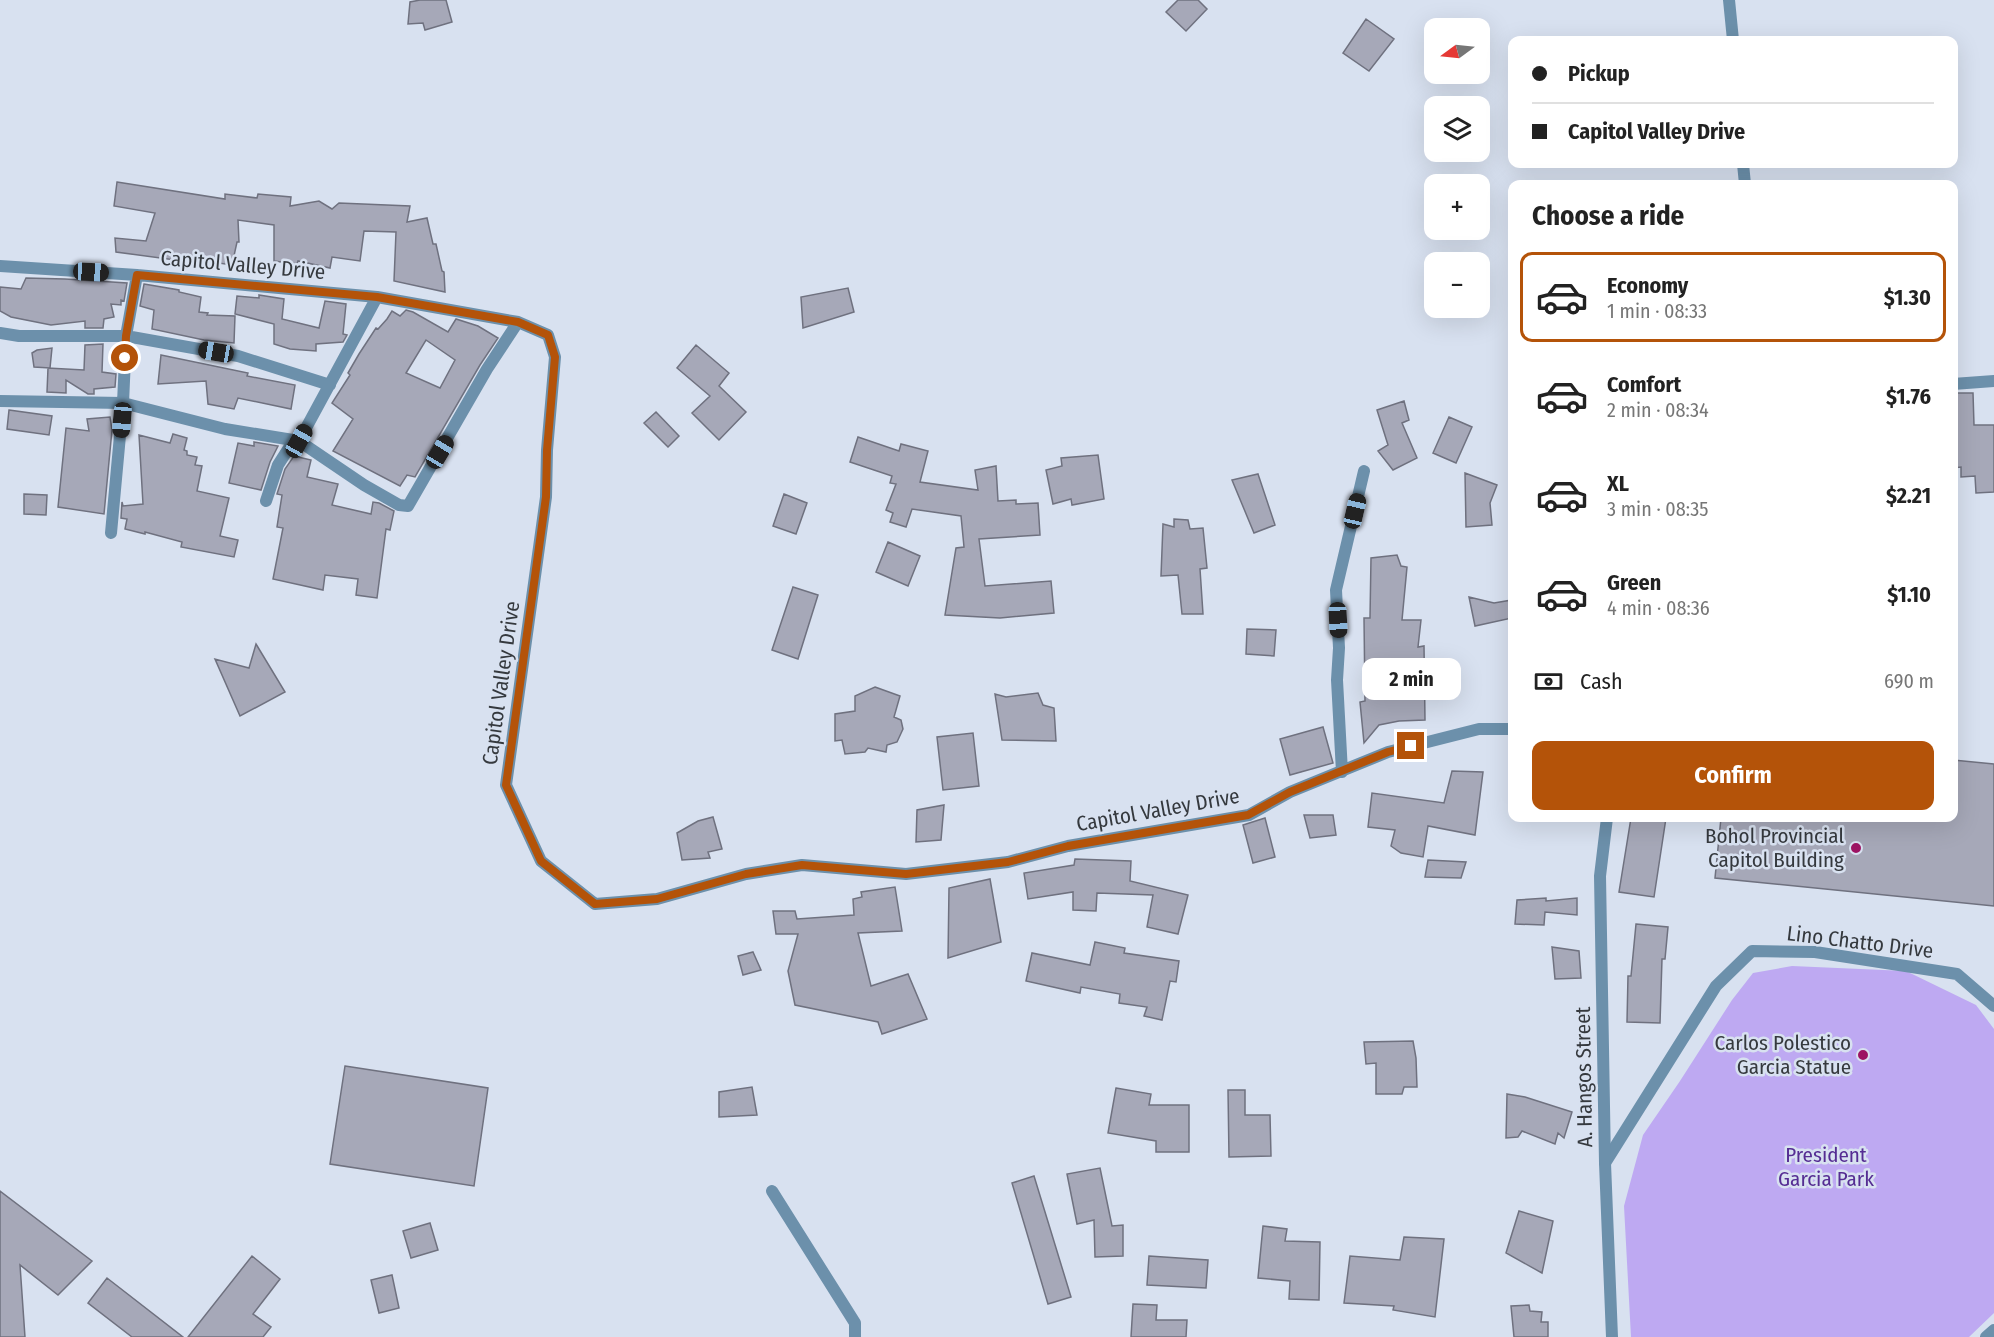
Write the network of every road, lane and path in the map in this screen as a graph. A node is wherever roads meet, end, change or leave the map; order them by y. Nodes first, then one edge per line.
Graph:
1 (1729, 0) edge
2 (1733, 36) edge
3 (0, 266) edge
4 (137, 275) junction
5 (377, 297) junction
6 (518, 322) junction
7 (0, 333) edge
8 (126, 336) junction
9 (1994, 381) edge
10 (1958, 384) edge
11 (330, 385) junction
12 (0, 401) edge
13 (123, 403) junction
14 (296, 440) junction
15 (1364, 471) dead end
16 (266, 501) dead end
17 (111, 533) dead end
18 (1508, 729) edge
19 (1342, 772) junction
20 (1607, 822) edge
21 (1994, 1006) edge
22 (1605, 1163) junction
23 (772, 1191) dead end
24 (1994, 1330) edge
25 (855, 1337) edge
26 (1612, 1337) edge
27 (1986, 1337) edge

1 - 2 street
3 - 4 street, Capitol Valley Drive
4 - 5 street, Capitol Valley Drive
4 - 8 street
5 - 6 street, Capitol Valley Drive
5 - 11 street
6 - 14 street
6 - 19 street, Capitol Valley Drive
7 - 8 street
8 - 11 street
8 - 13 street
9 - 10 street
11 - 14 street
12 - 13 street
13 - 14 street
13 - 17 street
14 - 16 street
15 - 19 street
18 - 19 street, Capitol Valley Drive
20 - 22 street, A. Hangos Street
21 - 22 street, Lino Chatto Drive
22 - 26 street, A. Hangos Street
23 - 25 street
24 - 27 street

